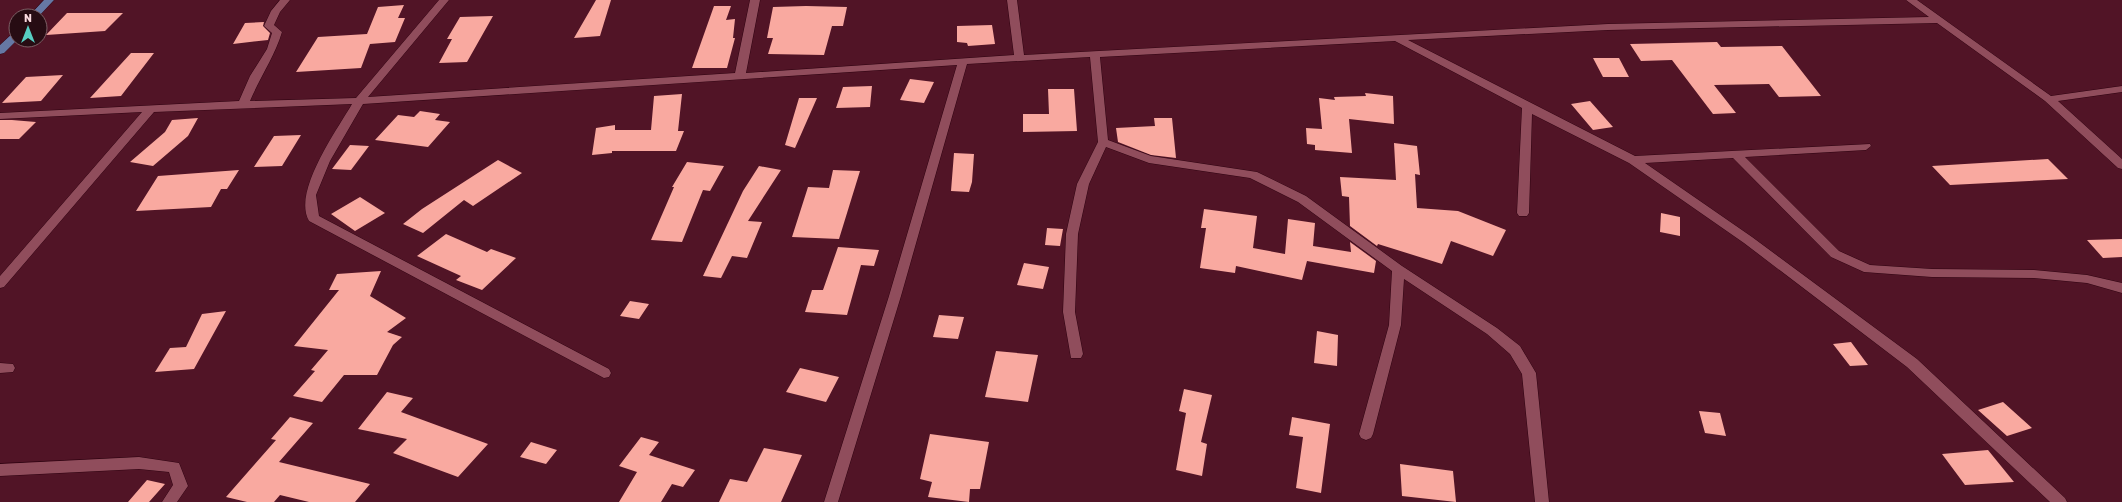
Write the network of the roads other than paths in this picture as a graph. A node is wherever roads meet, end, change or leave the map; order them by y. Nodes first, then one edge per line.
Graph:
1 (49, 0) edge
2 (285, 0) edge
3 (444, 0) edge
4 (755, 0) edge
5 (1012, 0) edge
6 (1911, 0) edge
7 (42, 8) edge
8 (1939, 20) junction
9 (1395, 38) junction
10 (8, 42) edge
11 (0, 51) edge
12 (1095, 54) junction
13 (1020, 58) junction
14 (963, 61) junction
15 (740, 75) junction
16 (2122, 89) edge
17 (2050, 99) junction
18 (359, 101) junction
19 (243, 104) junction
20 (1527, 108) junction
21 (150, 110) junction
22 (0, 116) edge
23 (1103, 142) junction
24 (1866, 146) dead end
25 (1735, 153) junction
26 (1633, 160) junction
27 (2122, 165) edge
28 (1523, 213) dead end
29 (1398, 269) junction
30 (0, 284) edge
31 (2122, 288) edge
32 (1076, 354) dead end
33 (604, 373) dead end
34 (1366, 434) dead end
35 (0, 470) edge
36 (169, 502) edge
37 (831, 502) edge
38 (1542, 502) edge
39 (2060, 502) edge

1 - 7 main road
2 - 19 street
3 - 18 street
4 - 15 street
5 - 13 street
6 - 8 street
8 - 9 street
8 - 17 street
9 - 12 street
9 - 20 street
10 - 11 main road
12 - 13 street
12 - 23 street
13 - 14 street
14 - 15 street
14 - 37 street
15 - 18 street
16 - 17 street
17 - 27 street
18 - 19 street
18 - 33 street
19 - 21 street
20 - 26 street
20 - 28 street
21 - 22 street
21 - 30 street
23 - 29 street
23 - 32 street
24 - 25 street
25 - 26 street
25 - 31 street
26 - 39 street
29 - 34 street
29 - 38 street
35 - 36 street

